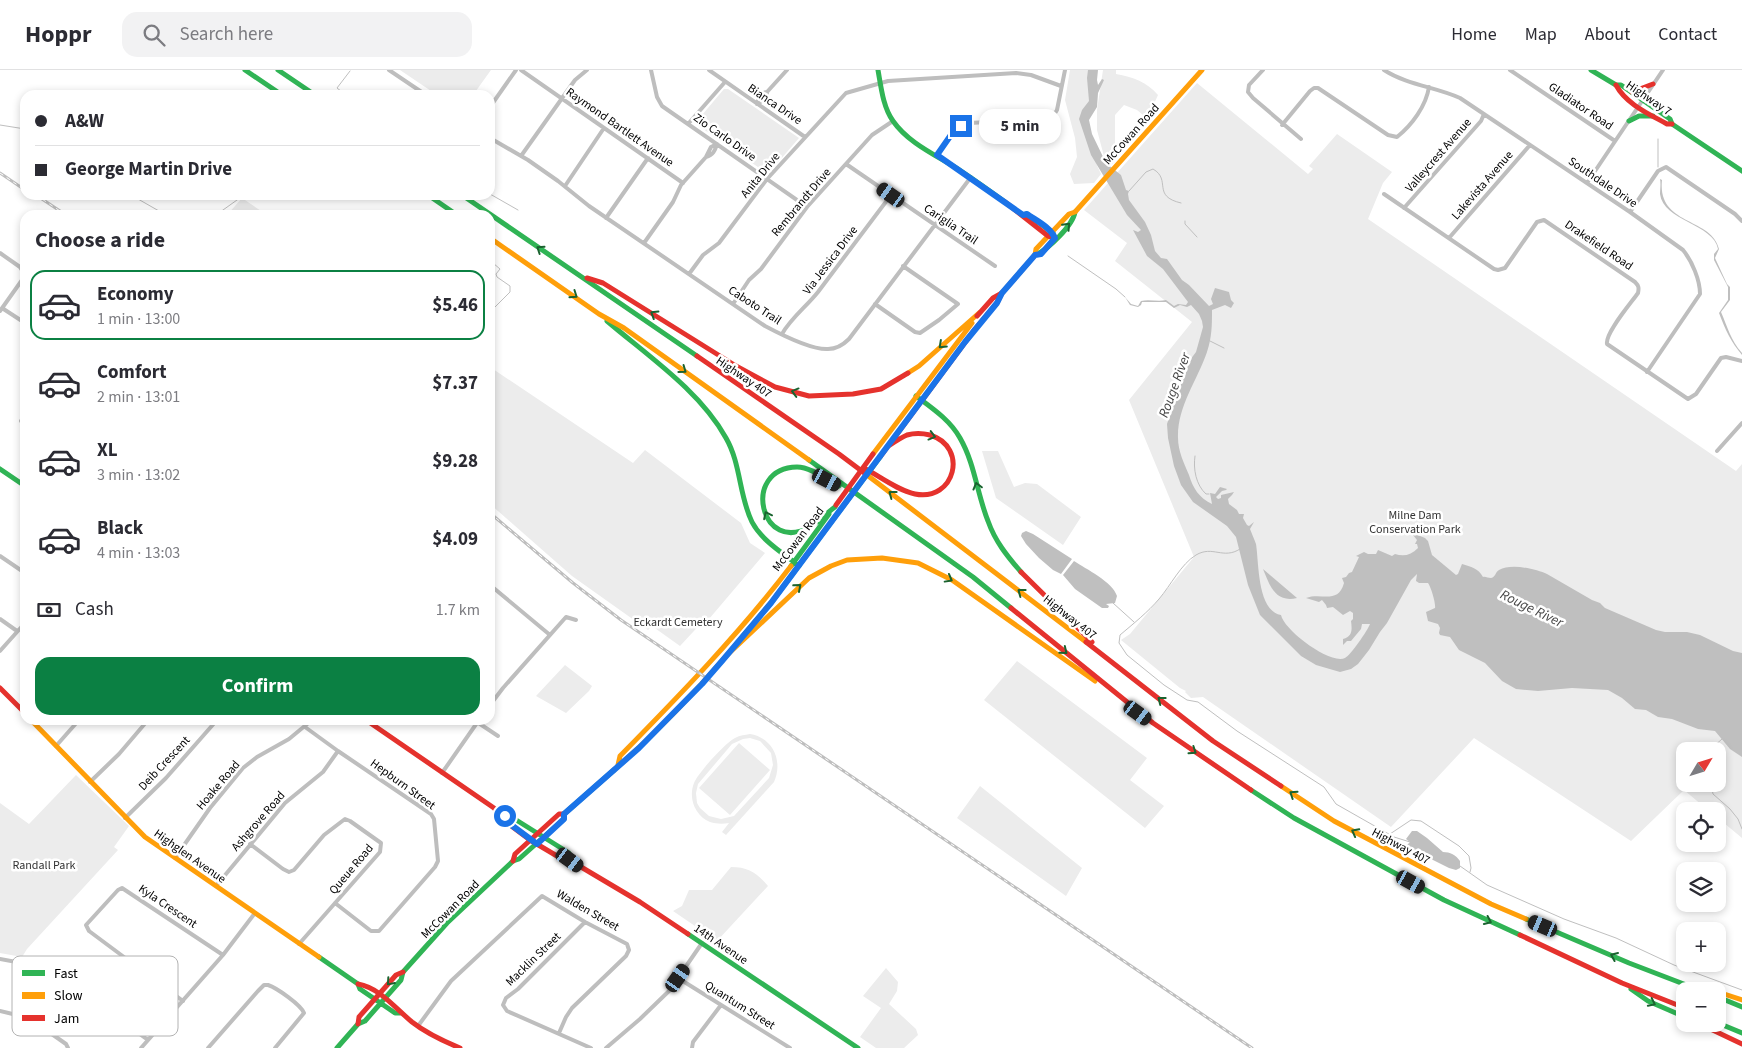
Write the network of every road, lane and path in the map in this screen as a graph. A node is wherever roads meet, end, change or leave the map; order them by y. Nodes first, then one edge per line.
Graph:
1 (245, 70) edge
2 (278, 70) edge
3 (390, 70) edge
4 (516, 70) edge
5 (521, 70) edge
6 (587, 70) edge
7 (651, 70) edge
8 (709, 70) edge
9 (787, 70) edge
10 (878, 70) edge
11 (1065, 70) edge
12 (1202, 70) edge
13 (1263, 70) edge
14 (1384, 70) edge
15 (1510, 70) edge
16 (1591, 70) edge
17 (1663, 70) edge
18 (1390, 72) edge
19 (725, 82) junction
20 (880, 83) junction
21 (1653, 84) junction
22 (1616, 85) junction
23 (1061, 86) junction
24 (1429, 87) junction
25 (275, 90) edge
26 (308, 90) edge
27 (419, 90) edge
28 (1632, 92) junction
29 (562, 98) junction
30 (495, 100) edge
31 (1643, 100) junction
32 (757, 104) junction
33 (1639, 106) junction
34 (1484, 114) junction
35 (1655, 116) junction
36 (893, 120) junction
37 (1629, 121) junction
38 (688, 124) junction
39 (1672, 124) junction
40 (1282, 125) junction
41 (604, 128) junction
42 (805, 137) junction
43 (1301, 140) dead end
44 (495, 141) edge
45 (1615, 141) junction
46 (717, 144) junction
47 (1530, 145) junction
48 (937, 155) junction
49 (521, 156) junction
50 (648, 158) junction
51 (846, 164) junction
52 (1742, 171) edge
53 (971, 177) junction
54 (767, 179) junction
55 (683, 183) junction
56 (1587, 183) junction
57 (565, 186) junction
58 (1384, 194) dead end
59 (891, 195) junction
60 (435, 200) edge
61 (469, 200) edge
62 (807, 207) junction
63 (1404, 208) junction
64 (450, 210) edge
65 (484, 210) edge
66 (1075, 212) junction
67 (1630, 212) junction
68 (495, 218) edge
69 (606, 218) junction
70 (1742, 221) edge
71 (935, 225) junction
72 (1050, 234) junction
73 (1055, 238) junction
74 (1448, 238) junction
75 (495, 241) edge
76 (644, 243) junction
77 (0, 253) edge
78 (1035, 255) junction
79 (903, 266) junction
80 (995, 266) dead end
81 (20, 267) edge
82 (689, 274) junction
83 (581, 277) junction
84 (20, 283) edge
85 (1002, 293) junction
86 (733, 304) junction
87 (875, 304) junction
88 (1, 309) edge
89 (979, 313) junction
90 (599, 314) junction
91 (20, 320) edge
92 (782, 334) junction
93 (1742, 361) edge
94 (1647, 372) junction
95 (916, 396) junction
96 (922, 400) junction
97 (1742, 423) edge
98 (887, 447) junction
99 (1717, 451) dead end
100 (847, 460) junction
101 (0, 469) edge
102 (20, 483) edge
103 (861, 497) junction
104 (835, 506) junction
105 (0, 556) edge
106 (796, 564) junction
107 (20, 570) edge
108 (495, 589) edge
109 (0, 619) edge
110 (576, 620) dead end
111 (20, 629) edge
112 (18, 631) junction
113 (550, 635) junction
114 (0, 651) edge
115 (725, 657) junction
116 (1115, 665) junction
117 (0, 688) edge
118 (495, 698) edge
119 (20, 708) edge
120 (1153, 723) junction
121 (36, 725) edge
122 (75, 725) edge
123 (144, 725) edge
124 (213, 725) edge
125 (373, 725) edge
126 (474, 725) edge
127 (483, 725) edge
128 (305, 727) joint
129 (498, 736) dead end
130 (56, 746) junction
131 (338, 751) junction
132 (618, 765) junction
133 (442, 773) junction
134 (90, 782) junction
135 (564, 814) junction
136 (505, 816) junction
137 (125, 818) junction
138 (538, 834) junction
139 (544, 838) junction
140 (531, 839) junction
141 (250, 844) junction
142 (537, 844) junction
143 (175, 858) junction
144 (570, 860) junction
145 (513, 861) junction
146 (216, 886) junction
147 (335, 903) junction
148 (254, 913) junction
149 (585, 922) junction
150 (702, 943) junction
151 (299, 944) junction
152 (122, 956) edge
153 (223, 956) junction
154 (404, 972) junction
155 (1659, 974) junction
156 (678, 978) junction
157 (1679, 982) edge
158 (1684, 982) edge
159 (1622, 983) junction
160 (1726, 995) edge
161 (178, 997) edge
162 (377, 997) junction
163 (182, 1000) junction
164 (1726, 1000) edge
165 (1742, 1000) edge
166 (383, 1001) junction
167 (1676, 1004) edge
168 (178, 1005) edge
169 (721, 1005) junction
170 (1742, 1007) edge
171 (1676, 1013) edge
172 (358, 1024) junction
173 (418, 1026) junction
174 (1726, 1026) edge
175 (1717, 1032) edge
176 (559, 1033) junction
177 (1742, 1033) edge
178 (55, 1036) edge
179 (142, 1036) edge
180 (151, 1036) edge
181 (148, 1040) junction
182 (1742, 1044) edge
183 (68, 1048) edge
184 (141, 1048) edge
185 (208, 1048) edge
186 (275, 1048) edge
187 (337, 1048) edge
188 (460, 1048) edge
189 (590, 1048) edge
190 (606, 1048) edge
191 (692, 1048) edge
192 (790, 1048) edge
193 (858, 1048) edge

1 - 25 main road
2 - 26 main road
3 - 27 street
4 - 30 street
5 - 29 street, Raymond Bartlett Avenue
6 - 29 street
7 - 38 street, Zio Carlo Drive
8 - 19 street, Bianca Drive
9 - 32 street
10 - 20 main road
11 - 23 street
12 - 66 main road, McCowan Road
13 - 40 street
14 - 18 street, Southdale Drive
15 - 45 street, Gladiator Road
16 - 22 main road, Highway 7
17 - 21 street
18 - 24 street, Southdale Drive
19 - 32 street, Bianca Drive
19 - 38 street
20 - 23 street
20 - 36 main road
20 - 42 street, Anita Drive
21 - 28 main road
21 - 31 street
22 - 28 main road, Highway 7
22 - 33 main road, Highway 7
23 - 48 street
24 - 34 street, Southdale Drive
24 - 40 street
28 - 31 main road, Highway 7
29 - 41 street, Raymond Bartlett Avenue
29 - 49 street
31 - 33 street
31 - 39 main road, Highway 7
32 - 42 street, Bianca Drive
33 - 35 main road, Highway 7
33 - 37 street
34 - 47 street, Southdale Drive
34 - 63 street, Valleycrest Avenue
35 - 37 main road
35 - 39 main road, Highway 7
36 - 48 main road
36 - 51 street, Rembrandt Drive
37 - 45 street
38 - 46 street, Zio Carlo Drive
39 - 52 main road, Highway 7
40 - 43 street
41 - 50 street, Raymond Bartlett Avenue
41 - 57 street
42 - 54 street, Anita Drive
44 - 49 street, Caboto Trail
45 - 56 street
46 - 54 street, Zio Carlo Drive
46 - 55 street
47 - 56 street, Southdale Drive
47 - 74 street, Lakevista Avenue
48 - 53 main road
49 - 57 street, Caboto Trail
50 - 55 street, Raymond Bartlett Avenue
50 - 69 street
51 - 59 street, Cariglia Trail
51 - 62 street, Rembrandt Drive
53 - 71 street, Caboto Trail
53 - 72 main road
54 - 62 street, Zio Carlo Drive
54 - 82 street, Anita Drive
55 - 76 street
56 - 67 street, Southdale Drive
57 - 69 street, Caboto Trail
58 - 63 street, Drakefield Road
59 - 71 street, Cariglia Trail
59 - 92 street, Via Jessica Drive
60 - 64 main road
65 -> 61 main road, Highway 407
62 - 86 street, Rembrandt Drive
63 - 74 street, Drakefield Road
66 - 72 main road, McCowan Road
73 -> 66 main road, McCowan Road
67 - 70 street
67 - 94 street, Southdale Drive
83 -> 68 main road, Highway 407
69 - 76 street, Caboto Trail
71 - 79 street, Caboto Trail
71 - 80 street, Cariglia Trail
72 - 73 main road
72 - 78 main road, McCowan Road
73 - 78 main road, McCowan Road
74 - 94 street, Drakefield Road
75 -> 90 main road
76 - 82 street, Caboto Trail
77 - 81 street
78 - 85 main road, McCowan Road
79 - 87 street, Caboto Trail
79 - 87 street
82 - 86 street, Caboto Trail
89 -> 83 main road
83 - 100 main road, Highway 407
84 - 88 street
85 - 89 main road, McCowan Road
85 - 96 main road, McCowan Road
86 - 92 street, Caboto Trail
87 - 92 street, Caboto Trail
88 - 91 street
89 - 95 main road, McCowan Road
90 -> 103 main road
90 - 106 main road
93 - 94 street, Drakefield Road
95 - 96 main road
95 - 104 main road, McCowan Road, bridge
96 - 98 main road, McCowan Road
116 -> 96 main road
97 - 99 street
98 -> 100 main road
98 - 106 main road, McCowan Road, bridge
116 -> 100 main road, Highway 407
101 - 102 main road
104 -> 103 main road
103 -> 120 main road
104 - 106 main road, McCowan Road
105 - 107 street
106 - 115 main road, McCowan Road
106 - 132 main road, McCowan Road
108 - 113 street
109 - 112 street
110 - 113 street
111 - 112 street
112 - 114 street
113 - 118 street
115 -> 120 main road
115 - 132 main road, McCowan Road
155 -> 116 main road, Highway 407
117 - 119 main road
120 -> 159 main road
121 - 130 main road, Highglen Avenue
122 - 130 street
123 - 134 street
124 - 137 street, Deib Crescent
125 - 133 main road, 14th Avenue
126 - 133 street
127 - 129 street
128 - 131 street, Hepburn Street
128 - 143 street, Hoake Road
130 - 134 main road, Highglen Avenue
131 - 141 street, Ashgrove Road
131 - 147 street, Hepburn Street
132 - 135 main road, McCowan Road
133 - 136 main road, 14th Avenue
134 - 137 main road, Highglen Avenue
135 - 138 main road, McCowan Road
135 - 139 main road, McCowan Road
136 - 138 main road, 14th Avenue
136 - 140 main road, 14th Avenue
137 - 143 main road, Highglen Avenue
138 - 139 main road, 14th Avenue
138 - 140 main road, McCowan Road
139 - 142 main road, McCowan Road
139 - 144 main road, 14th Avenue
140 - 142 main road, 14th Avenue
140 - 145 main road, McCowan Road
141 - 146 street, Ashgrove Road
141 - 147 street, Queue Road
142 - 144 main road, 14th Avenue
142 - 145 main road, McCowan Road
143 - 146 main road, Highglen Avenue
144 - 150 main road, 14th Avenue
145 - 154 main road, McCowan Road
146 - 148 main road, Highglen Avenue
147 - 151 street, Queue Road
148 - 151 main road, Highglen Avenue
148 - 153 street
149 - 173 street, Walden Street
149 - 176 street, Walden Street
149 - 176 street, Macklin Street
150 - 156 street
150 - 193 main road, 14th Avenue
151 - 162 main road, Highglen Avenue
152 - 153 street, Kyla Crescent
153 - 163 street
154 -> 162 main road, McCowan Road
154 - 166 main road, McCowan Road
155 - 157 main road, Highway 407
155 - 158 main road
156 - 169 street, Quantum Street
156 - 190 street
159 - 167 main road
159 -> 171 main road
160 - 165 main road
161 - 163 street, Kyla Crescent
162 - 166 main road, Highglen Avenue
162 - 172 main road, McCowan Road
163 - 168 street
164 - 170 main road
166 - 172 main road, McCowan Road
166 - 173 main road, Highglen Avenue
169 - 191 street
169 - 192 street, Quantum Street
172 - 187 main road, McCowan Road
173 - 188 main road, Highglen Avenue
174 - 177 main road
175 - 182 main road
176 - 189 street, Macklin Street
178 - 183 street
179 - 181 street
180 - 181 street
181 - 184 street
185 - 186 street

